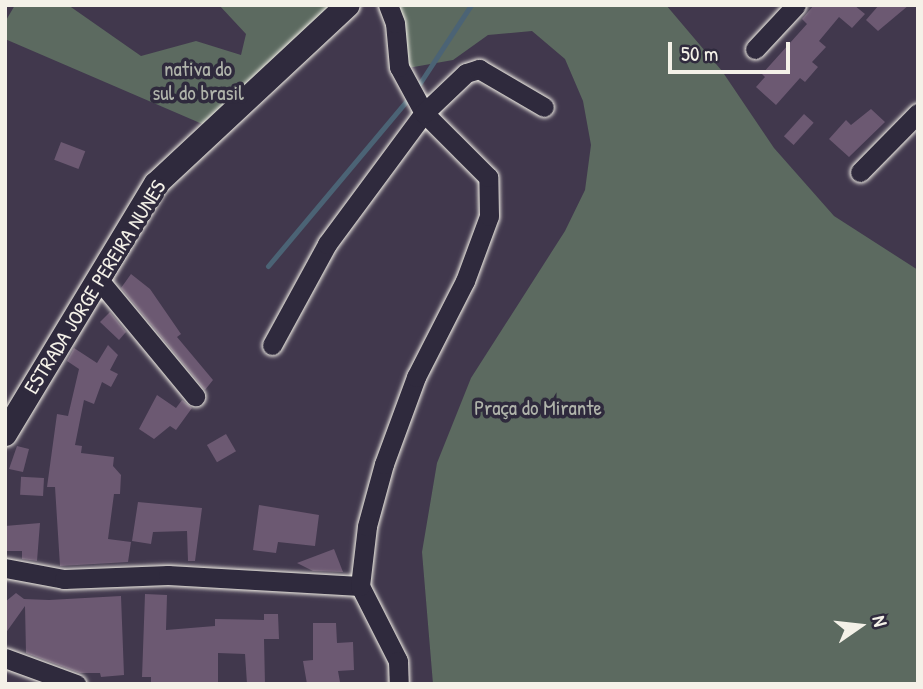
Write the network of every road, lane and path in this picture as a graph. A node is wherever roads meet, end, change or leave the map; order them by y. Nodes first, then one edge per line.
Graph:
1 (348, 5) edge
2 (388, 5) edge
3 (796, 5) edge
4 (755, 49) dead end
5 (544, 107) dead end
6 (424, 113) junction
7 (918, 113) edge
8 (860, 172) dead end
9 (99, 280) junction
10 (272, 345) dead end
11 (195, 396) dead end
12 (5, 435) edge
13 (5, 568) edge
14 (360, 586) junction
15 (5, 658) edge
16 (76, 684) edge
17 (399, 684) edge

1 - 9 street, ESTRADA JORGE PEREIRA NUNES
2 - 6 street
3 - 4 street
5 - 6 street
6 - 10 street
6 - 14 street
7 - 8 street
9 - 11 street
9 - 12 street, ESTRADA JORGE PEREIRA NUNES
13 - 14 street
14 - 17 street
15 - 16 street

